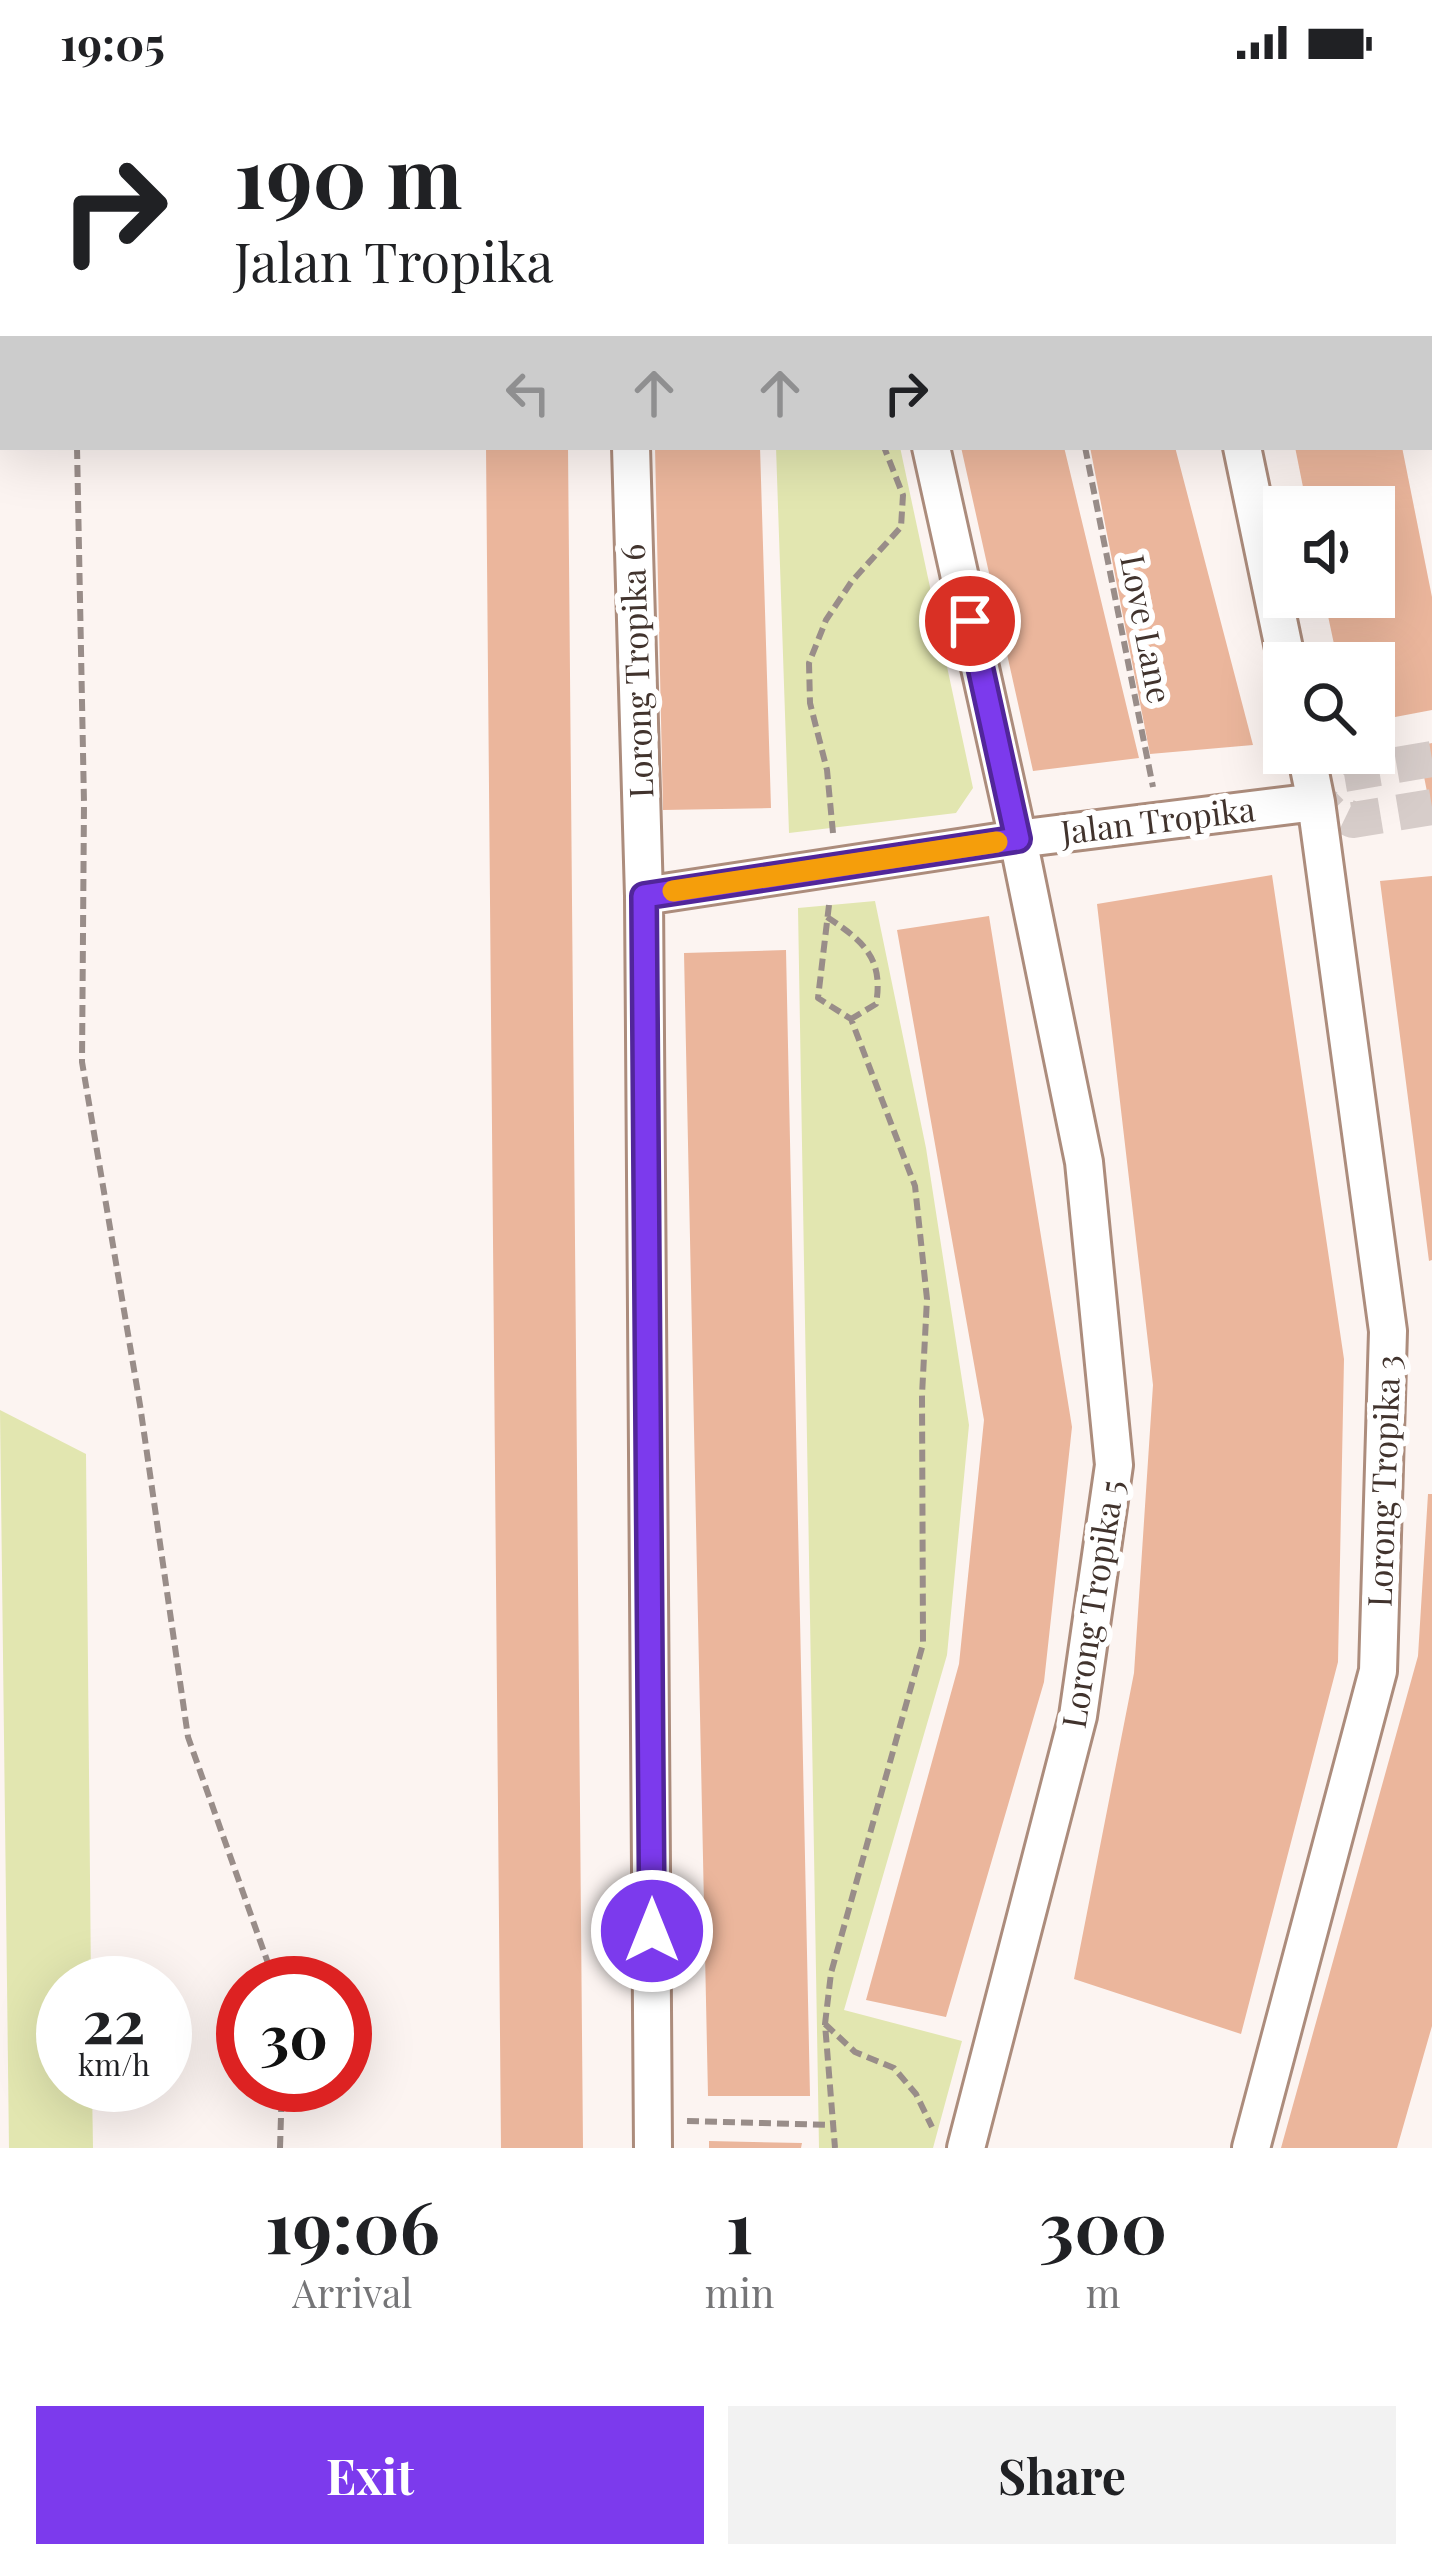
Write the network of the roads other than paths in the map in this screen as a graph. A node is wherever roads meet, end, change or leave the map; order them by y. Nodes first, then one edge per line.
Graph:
1 (631, 450) edge
2 (932, 450) edge
3 (1243, 450) edge
4 (1283, 642) edge
5 (1310, 774) edge
6 (1316, 802) junction
7 (1018, 839) junction
8 (644, 896) junction
9 (653, 2134) edge
10 (966, 2148) edge
11 (1251, 2148) edge

1 - 8 street, Lorong Tropika 6
2 - 7 street, Lorong Tropika 5
3 - 4 street
5 - 6 street, Lorong Tropika 3
6 - 7 street, Jalan Tropika
6 - 11 street, Lorong Tropika 3
7 - 8 street, Jalan Tropika
7 - 10 street, Lorong Tropika 5
8 - 9 street, Lorong Tropika 6

